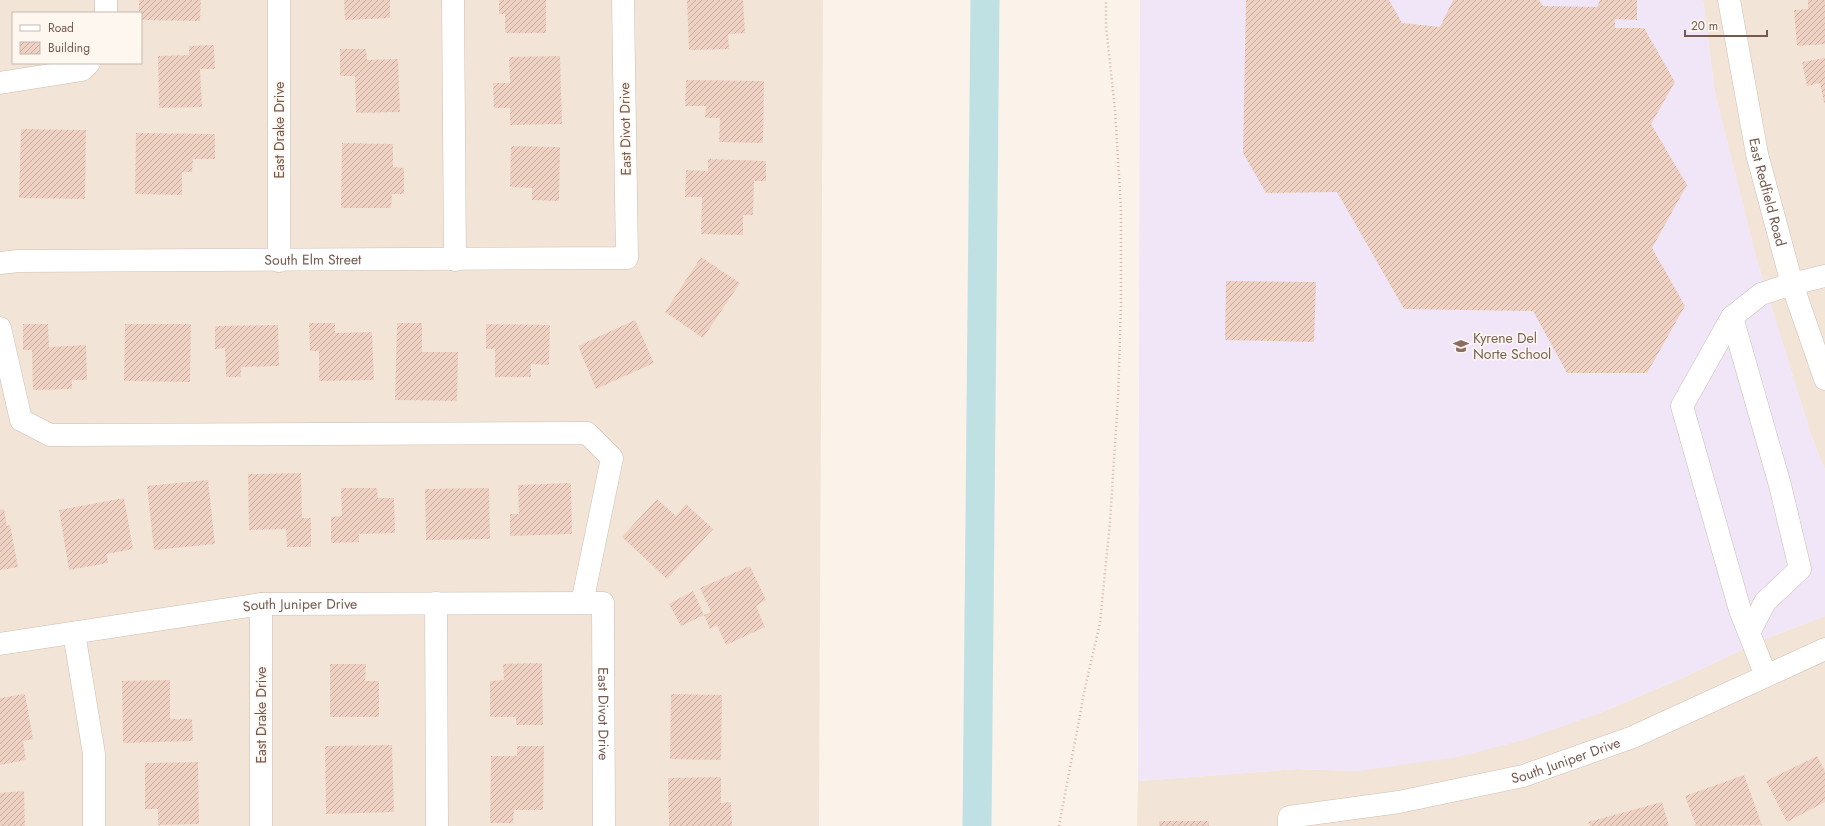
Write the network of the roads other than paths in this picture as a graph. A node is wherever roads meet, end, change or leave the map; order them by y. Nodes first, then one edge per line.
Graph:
1 (106, 0) edge
2 (279, 0) edge
3 (453, 0) edge
4 (623, 0) edge
5 (1729, 0) edge
6 (106, 12) edge
7 (88, 64) edge
8 (0, 83) edge
9 (627, 258) joint
10 (455, 260) junction
11 (279, 261) junction
12 (0, 263) edge
13 (1825, 276) edge
14 (1792, 284) junction
15 (1732, 317) junction
16 (0, 328) edge
17 (1825, 379) edge
18 (582, 602) junction
19 (603, 602) joint
20 (436, 603) junction
21 (261, 604) junction
22 (74, 633) junction
23 (1749, 633) junction
24 (0, 644) edge
25 (1825, 649) edge
26 (1766, 676) junction
27 (1289, 821) edge
28 (94, 826) edge
29 (261, 826) edge
30 (437, 826) edge
31 (604, 826) edge

1 - 6 street
2 - 11 street, East Drake Drive
3 - 10 street
4 - 9 street, East Divot Drive
5 - 14 street, East Redfield Road
7 - 8 street
9 - 10 street, South Elm Street
10 - 11 street, South Elm Street
11 - 12 street, South Elm Street
13 - 14 street
14 - 15 street
14 - 17 street, East Redfield Road
15 - 23 street
15 - 23 street
16 - 18 street
18 - 19 street, South Juniper Drive
18 - 20 street, South Juniper Drive
19 - 31 street, East Divot Drive
20 - 21 street, South Juniper Drive
20 - 30 street
21 - 22 street, South Juniper Drive
21 - 29 street, East Drake Drive
22 - 24 street, South Juniper Drive
22 - 28 street
23 - 26 street
25 - 26 street, South Juniper Drive
26 - 27 street, South Juniper Drive

